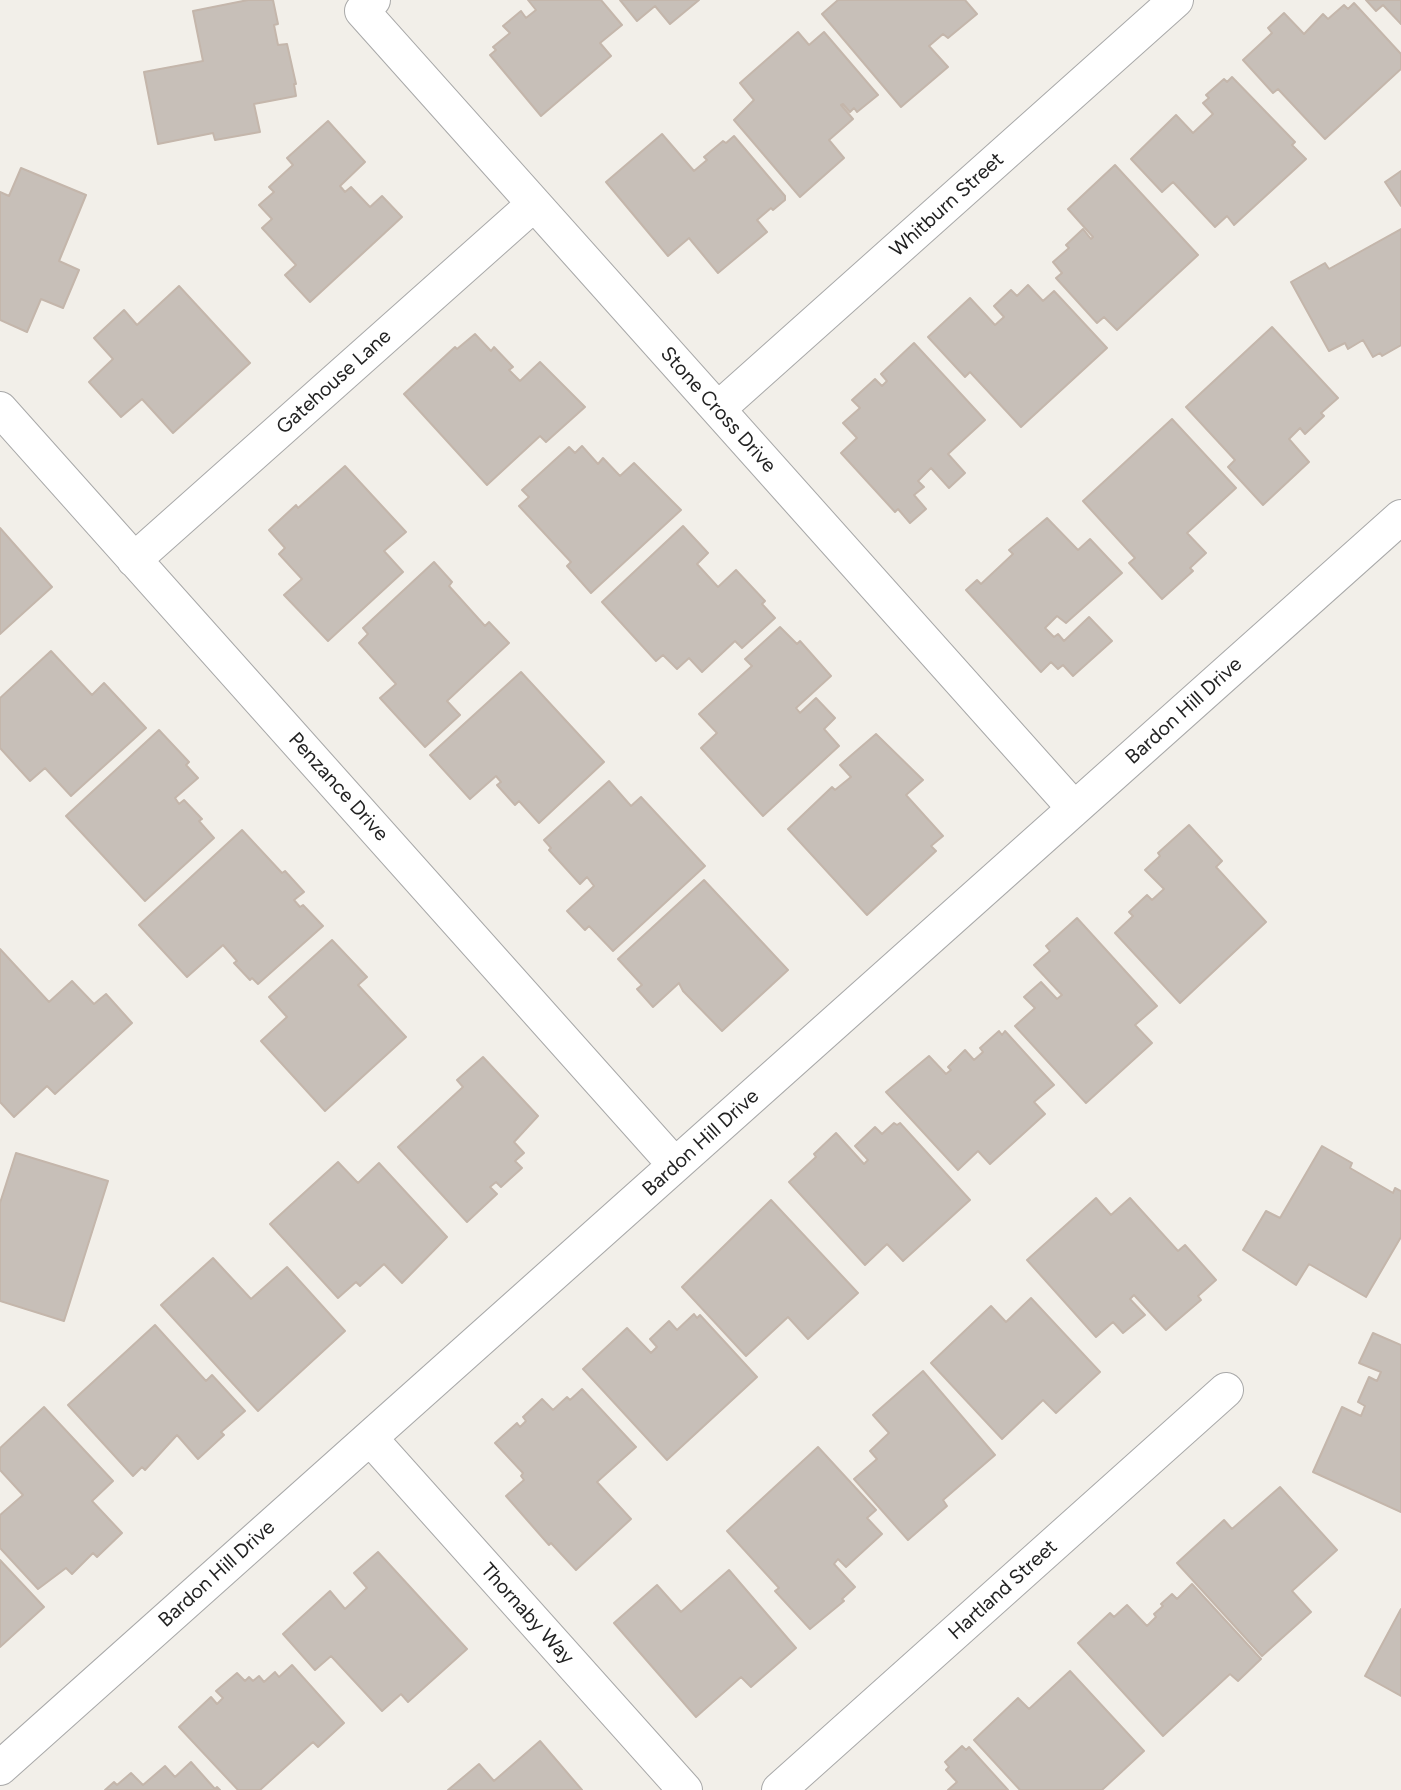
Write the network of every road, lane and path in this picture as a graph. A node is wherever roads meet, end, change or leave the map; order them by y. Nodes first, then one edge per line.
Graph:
1 (1176, 0) edge
2 (368, 5) edge
3 (534, 204) junction
4 (0, 409) edge
5 (718, 409) junction
6 (1401, 517) edge
7 (134, 560) junction
8 (1074, 808) junction
9 (675, 1165) junction
10 (1226, 1390) dead end
11 (370, 1438) junction
12 (0, 1768) edge
13 (685, 1790) edge
14 (779, 1790) edge

1 - 5 street, Whitburn Street
2 - 3 street, Stone Cross Drive
3 - 5 street, Stone Cross Drive
3 - 7 street, Gatehouse Lane
4 - 7 street, Penzance Drive
5 - 8 street, Stone Cross Drive
6 - 8 street, Bardon Hill Drive
7 - 9 street, Penzance Drive
8 - 9 street, Bardon Hill Drive
9 - 11 street, Bardon Hill Drive
10 - 14 street, Hartland Street
11 - 12 street, Bardon Hill Drive
11 - 13 street, Thornaby Way

